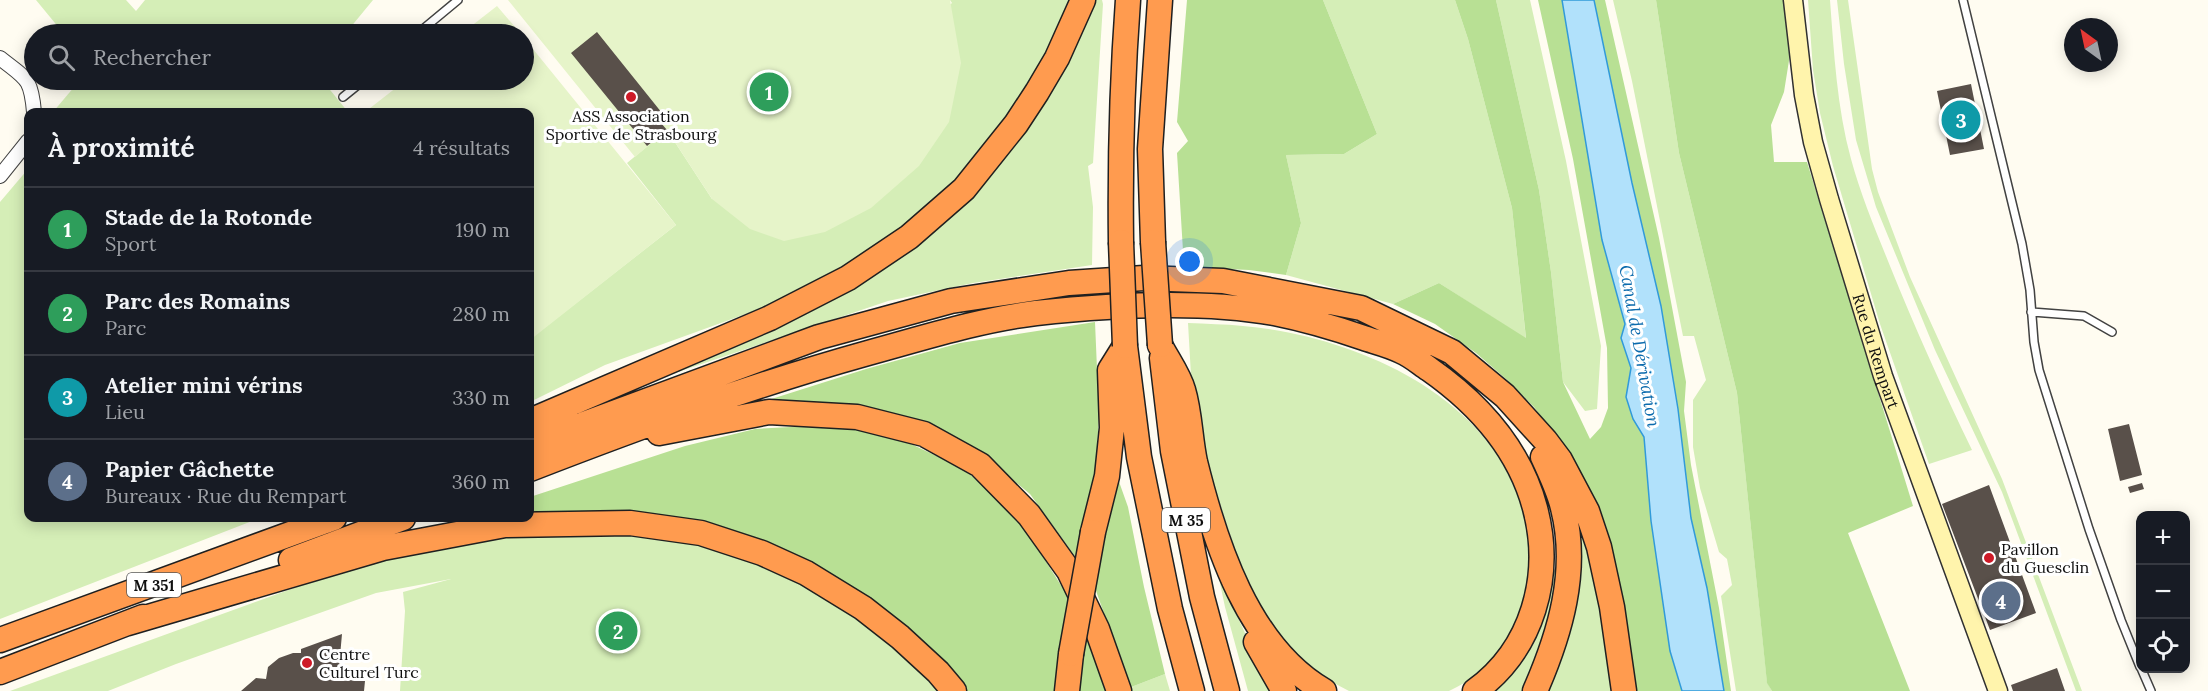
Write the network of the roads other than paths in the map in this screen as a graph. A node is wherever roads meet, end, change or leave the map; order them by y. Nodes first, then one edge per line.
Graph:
1 (458, 0) edge
2 (1083, 0) edge
3 (1128, 0) edge
4 (1160, 0) edge
5 (1793, 0) edge
6 (1963, 0) edge
7 (429, 24) edge
8 (0, 58) edge
9 (24, 80) edge
10 (32, 90) edge
11 (352, 90) edge
12 (343, 97) dead end
13 (34, 108) edge
14 (24, 146) edge
15 (2, 171) edge
16 (2031, 312) junction
17 (2112, 332) dead end
18 (1160, 345) junction
19 (1125, 346) junction
20 (1522, 417) junction
21 (534, 419) edge
22 (534, 443) edge
23 (586, 447) junction
24 (534, 467) edge
25 (315, 522) edge
26 (393, 522) edge
27 (1245, 603) junction
28 (128, 623) junction
29 (0, 640) edge
30 (2136, 656) edge
31 (0, 672) edge
32 (2143, 673) edge
33 (954, 691) edge
34 (1067, 691) edge
35 (1119, 691) edge
36 (1192, 691) edge
37 (1227, 691) edge
38 (1284, 691) edge
39 (1324, 691) edge
40 (1475, 691) edge
41 (1535, 691) edge
42 (1624, 691) edge
43 (1998, 691) edge
44 (2151, 691) edge

1 - 7 lane
2 - 21 highway
3 - 19 highway, M 35, bridge
4 - 18 highway, M 35, bridge
5 - 43 street, Rue du Rempart
6 - 16 lane
8 - 9 street
10 - 13 street
11 - 12 lane
14 - 15 street
16 - 17 lane
16 - 30 lane
18 - 27 highway
18 - 37 highway, M 35
19 - 34 highway, bridge
19 - 36 highway, M 35
20 - 22 highway
20 - 41 highway
20 - 42 highway
23 - 24 highway
23 - 35 highway
23 - 40 highway
25 - 29 highway, M 351
26 - 28 highway, M 351
27 - 38 highway
27 - 39 highway
28 - 31 highway, M 351
28 - 33 highway
32 - 44 lane

